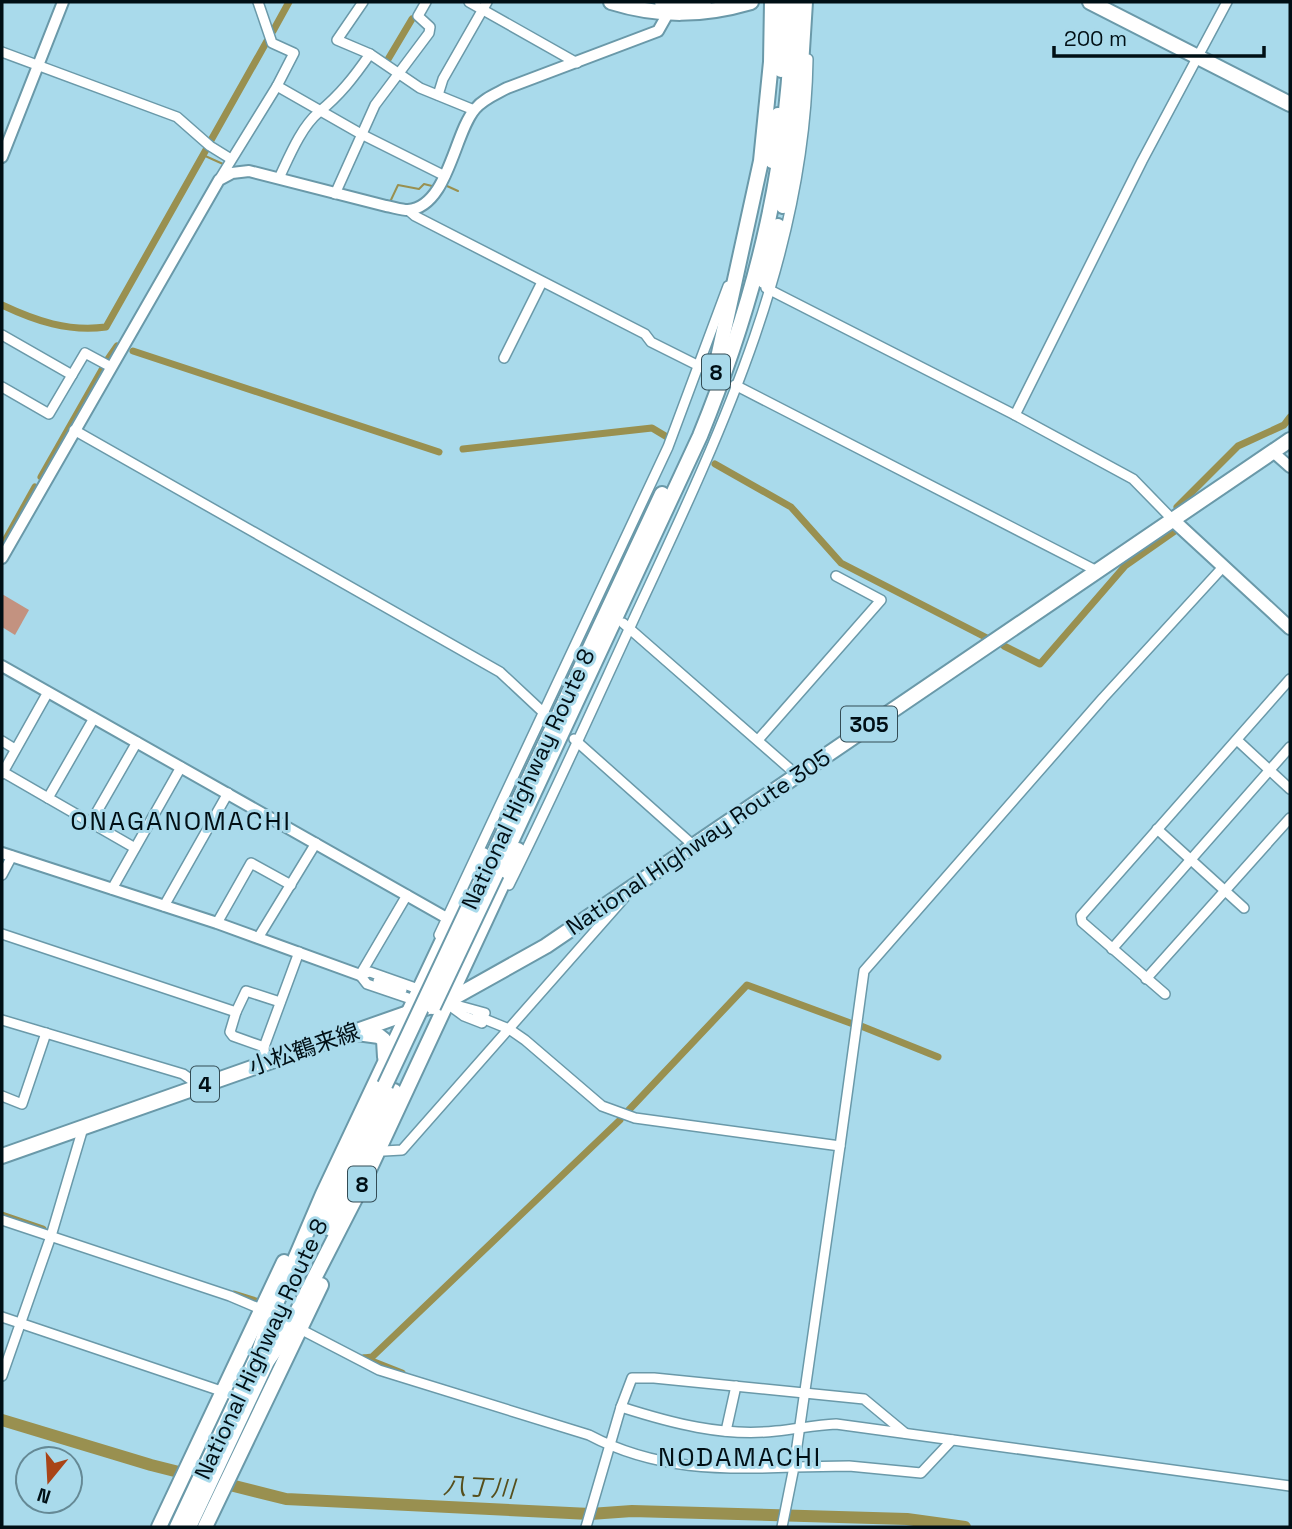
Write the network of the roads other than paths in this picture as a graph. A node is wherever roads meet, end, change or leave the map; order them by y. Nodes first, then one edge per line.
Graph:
1 (63, 2) edge
2 (258, 2) edge
3 (363, 2) edge
4 (426, 2) edge
5 (469, 2) edge
6 (611, 2) edge
7 (704, 2) edge
8 (751, 2) edge
9 (772, 2) edge
10 (783, 2) edge
11 (793, 2) edge
12 (805, 2) edge
13 (1090, 2) edge
14 (1227, 2) edge
15 (485, 5) edge
16 (669, 5) edge
17 (804, 19) junction
18 (2, 52) edge
19 (370, 54) junction
20 (782, 57) junction
21 (1200, 57) junction
22 (577, 63) junction
23 (37, 66) junction
24 (398, 75) junction
25 (277, 86) junction
26 (438, 95) junction
27 (1290, 104) edge
28 (474, 110) junction
29 (320, 111) junction
30 (361, 134) junction
31 (2, 157) edge
32 (231, 159) junction
33 (445, 176) junction
34 (279, 178) junction
35 (219, 180) junction
36 (335, 194) junction
37 (408, 210) junction
38 (542, 282) junction
39 (768, 289) junction
40 (2, 335) edge
41 (504, 358) dead end
42 (111, 367) junction
43 (72, 375) junction
44 (719, 376) junction
45 (2, 387) edge
46 (1015, 415) junction
47 (74, 430) junction
48 (1290, 440) edge
49 (1273, 452) junction
50 (1290, 467) edge
51 (1173, 520) junction
52 (2, 558) edge
53 (1223, 567) junction
54 (1097, 571) junction
55 (836, 576) dead end
56 (586, 590) dead end
57 (598, 597) junction
58 (627, 626) junction
59 (1290, 628) edge
60 (595, 660) junction
61 (579, 668) junction
62 (3, 669) edge
63 (1290, 679) edge
64 (48, 692) junction
65 (544, 712) junction
66 (94, 718) junction
67 (758, 740) junction
68 (1237, 740) junction
69 (2, 741) edge
70 (575, 741) junction
71 (137, 743) junction
72 (1290, 747) edge
73 (15, 749) junction
74 (181, 767) junction
75 (1270, 770) junction
76 (2, 773) edge
77 (798, 776) junction
78 (1290, 789) edge
79 (228, 793) junction
80 (48, 798) junction
81 (1290, 818) edge
82 (91, 822) junction
83 (1157, 829) junction
84 (316, 843) junction
85 (693, 845) junction
86 (135, 848) junction
87 (7, 855) edge
88 (1191, 859) junction
89 (491, 872) junction
90 (2, 875) edge
91 (291, 884) junction
92 (634, 887) junction
93 (112, 888) junction
94 (1226, 891) junction
95 (407, 895) junction
96 (164, 906) junction
97 (1244, 908) dead end
98 (445, 917) junction
99 (217, 923) junction
100 (482, 929) junction
101 (2, 934) edge
102 (258, 938) junction
103 (1112, 949) junction
104 (299, 952) junction
105 (470, 955) junction
106 (430, 967) junction
107 (360, 975) junction
108 (495, 976) junction
109 (1146, 979) junction
110 (402, 989) dead end
111 (1165, 993) dead end
112 (414, 1001) junction
113 (280, 1002) junction
114 (446, 1002) junction
115 (236, 1012) junction
116 (477, 1016) dead end
117 (2, 1022) edge
118 (509, 1029) junction
119 (350, 1032) junction
120 (46, 1033) junction
121 (430, 1035) junction
122 (265, 1054) junction
123 (385, 1078) junction
124 (200, 1086) junction
125 (2, 1096) edge
126 (83, 1128) junction
127 (840, 1146) junction
128 (384, 1151) junction
129 (2, 1156) edge
130 (2, 1220) edge
131 (51, 1236) junction
132 (265, 1311) junction
133 (2, 1317) edge
134 (22, 1323) junction
135 (300, 1329) junction
136 (263, 1357) junction
137 (2, 1376) edge
138 (736, 1386) junction
139 (806, 1391) junction
140 (227, 1393) junction
141 (621, 1407) junction
142 (802, 1426) junction
143 (726, 1432) junction
144 (907, 1434) junction
145 (952, 1440) junction
146 (610, 1446) junction
147 (217, 1455) junction
148 (794, 1467) junction
149 (1290, 1486) edge
150 (190, 1517) edge
151 (159, 1527) edge
152 (177, 1527) edge
153 (205, 1527) edge
154 (586, 1527) edge
155 (782, 1527) edge

1 - 23 street
2 - 25 street
3 - 19 street
4 - 24 street
5 - 15 street
6 - 16 main road
7 - 16 main road
8 - 16 main road
9 - 20 main road, 8
10 - 20 main road, National Highway Route 8 / 8
11 - 20 main road, National Highway Route 8 / 8
12 - 17 main road, 8
13 - 21 main road
14 - 21 street
15 - 22 street
15 - 26 street
16 - 22 street
17 - 39 street
17 - 44 main road, 8
18 - 23 street
19 - 24 street
19 - 29 street
20 - 44 main road, 8
20 - 44 main road, National Highway Route 8 / 8
20 - 44 street
21 - 27 main road
21 - 46 street
22 - 28 street
23 - 31 street
23 - 32 street
24 - 26 street
24 - 30 street
25 - 29 street
25 - 32 street
26 - 28 street
28 - 33 street
29 - 30 street
29 - 34 street
30 - 33 street
30 - 36 street
32 - 35 street
33 - 37 street
34 - 35 street
34 - 36 street
35 - 42 street
36 - 37 street
37 - 38 street
38 - 41 street
38 - 44 street
39 - 44 street
39 - 46 street
40 - 43 street
42 - 43 street
42 - 47 street
43 - 45 street
44 - 54 street
44 - 57 street
44 - 58 street
44 - 60 main road, National Highway Route 8 / 8
44 - 61 main road, National Highway Route 8 / 8
46 - 51 street
47 - 52 street
47 - 65 street
48 - 49 main road, National Highway Route 305 / 305
49 - 50 street
49 - 51 main road, National Highway Route 305 / 305
51 - 53 main road
51 - 54 main road, National Highway Route 305 / 305
53 - 59 main road
53 - 127 street
54 - 77 main road, National Highway Route 305 / 305
55 - 67 street
56 - 57 street
57 - 65 street
58 - 67 street
58 - 70 street
60 - 89 main road, National Highway Route 8 / 8
60 - 100 main road, 8
61 - 89 main road, National Highway Route 8 / 8
61 - 106 main road, 8
62 - 64 street
63 - 68 street
64 - 66 street
64 - 73 street
65 - 98 street
66 - 71 street
66 - 80 street
67 - 77 street
68 - 75 street
68 - 83 street
69 - 73 street
70 - 85 street
70 - 100 street
71 - 74 street
71 - 82 street
72 - 75 street
73 - 76 street
74 - 79 street
74 - 86 street
75 - 78 street
75 - 88 street
76 - 80 street
77 - 85 main road, National Highway Route 305 / 305
79 - 84 street
79 - 96 street
80 - 82 street
81 - 94 street
82 - 86 street
83 - 88 street
83 - 103 street
84 - 91 street
84 - 95 street
85 - 92 main road, National Highway Route 305 / 305
86 - 93 street
87 - 90 street
87 - 93 street
88 - 94 street
88 - 103 street
89 - 123 main road, National Highway Route 8 / 8, bridge
91 - 99 street
91 - 102 street
92 - 108 main road, National Highway Route 305 / 305
92 - 118 street
93 - 96 street
94 - 97 street
94 - 109 street
95 - 98 street
95 - 107 street
96 - 99 street
98 - 106 street
99 - 102 street
100 - 105 main road, 8
101 - 115 street
102 - 104 street
103 - 109 street
104 - 107 street
104 - 113 street
105 - 108 main road
105 - 114 main road, 8
106 - 112 main road, 8
107 - 110 street
107 - 112 street
108 - 114 main road, National Highway Route 305 / 305
109 - 111 street
112 - 114 main road, National Highway Route 305 / 305
112 - 114 street
112 - 119 main road, 小松鶴来線 / 4
112 - 123 main road, 8
113 - 115 street
113 - 122 street
114 - 118 street
114 - 121 main road, 8
115 - 122 street
116 - 118 street
117 - 120 street
118 - 127 street
118 - 128 street
119 - 122 main road, 小松鶴来線 / 4
119 - 123 main road
120 - 124 street
120 - 125 street
121 - 128 main road
121 - 136 main road, 8
122 - 124 main road, 小松鶴来線 / 4
123 - 132 main road
123 - 136 main road, National Highway Route 8 / 8
124 - 126 main road, 小松鶴来線 / 4
126 - 129 main road, 小松鶴来線 / 4
126 - 131 street
127 - 139 street
128 - 135 main road
130 - 131 street
131 - 132 street
131 - 134 street
132 - 140 main road
133 - 134 street
134 - 137 street
134 - 140 street
135 - 146 street
135 - 147 main road
136 - 147 main road, National Highway Route 8 / 8
138 - 139 street
138 - 141 street
138 - 143 street
139 - 142 street
139 - 144 street
140 - 147 main road
141 - 143 street
141 - 146 street
142 - 143 street
142 - 144 street
142 - 148 street
144 - 145 street
145 - 148 street
145 - 149 street
146 - 148 street
146 - 154 street
147 - 150 main road, National Highway Route 8 / 8
147 - 151 main road
147 - 153 main road
148 - 155 street
150 - 152 main road, National Highway Route 8 / 8

